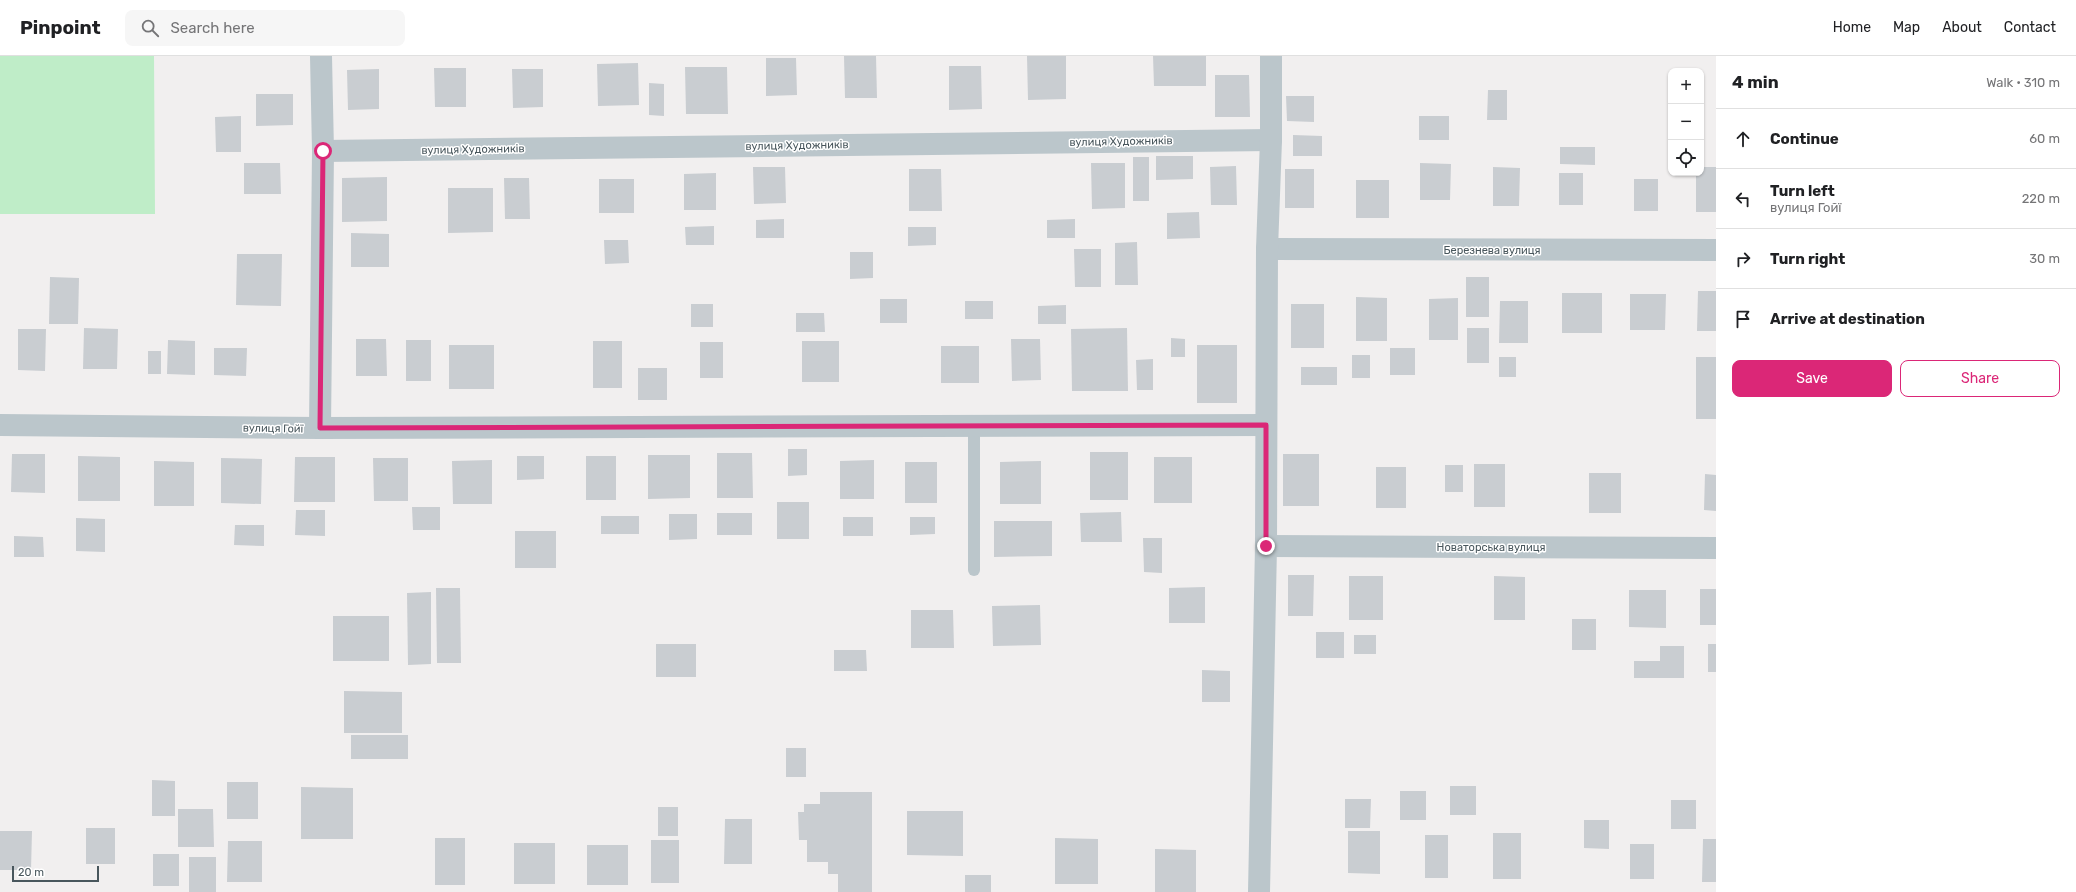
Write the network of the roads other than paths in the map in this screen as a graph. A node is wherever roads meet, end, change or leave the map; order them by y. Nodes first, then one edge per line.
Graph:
1 (321, 56) edge
2 (1271, 56) edge
3 (1271, 140) junction
4 (323, 151) junction
5 (1267, 249) junction
6 (1716, 250) edge
7 (0, 425) edge
8 (1266, 425) junction
9 (974, 426) junction
10 (320, 428) junction
11 (1266, 546) junction
12 (1716, 548) edge
13 (974, 570) dead end
14 (1259, 892) edge

1 - 4 street
2 - 3 street
3 - 4 street, вулиця Художників
3 - 5 street
4 - 10 street
5 - 6 street, Березнева вулиця
5 - 8 street
7 - 10 street, вулиця Гойї
8 - 9 street, вулиця Гойї
8 - 11 street
9 - 10 street, вулиця Гойї
9 - 13 lane
11 - 12 street, Новаторська вулиця
11 - 14 street

